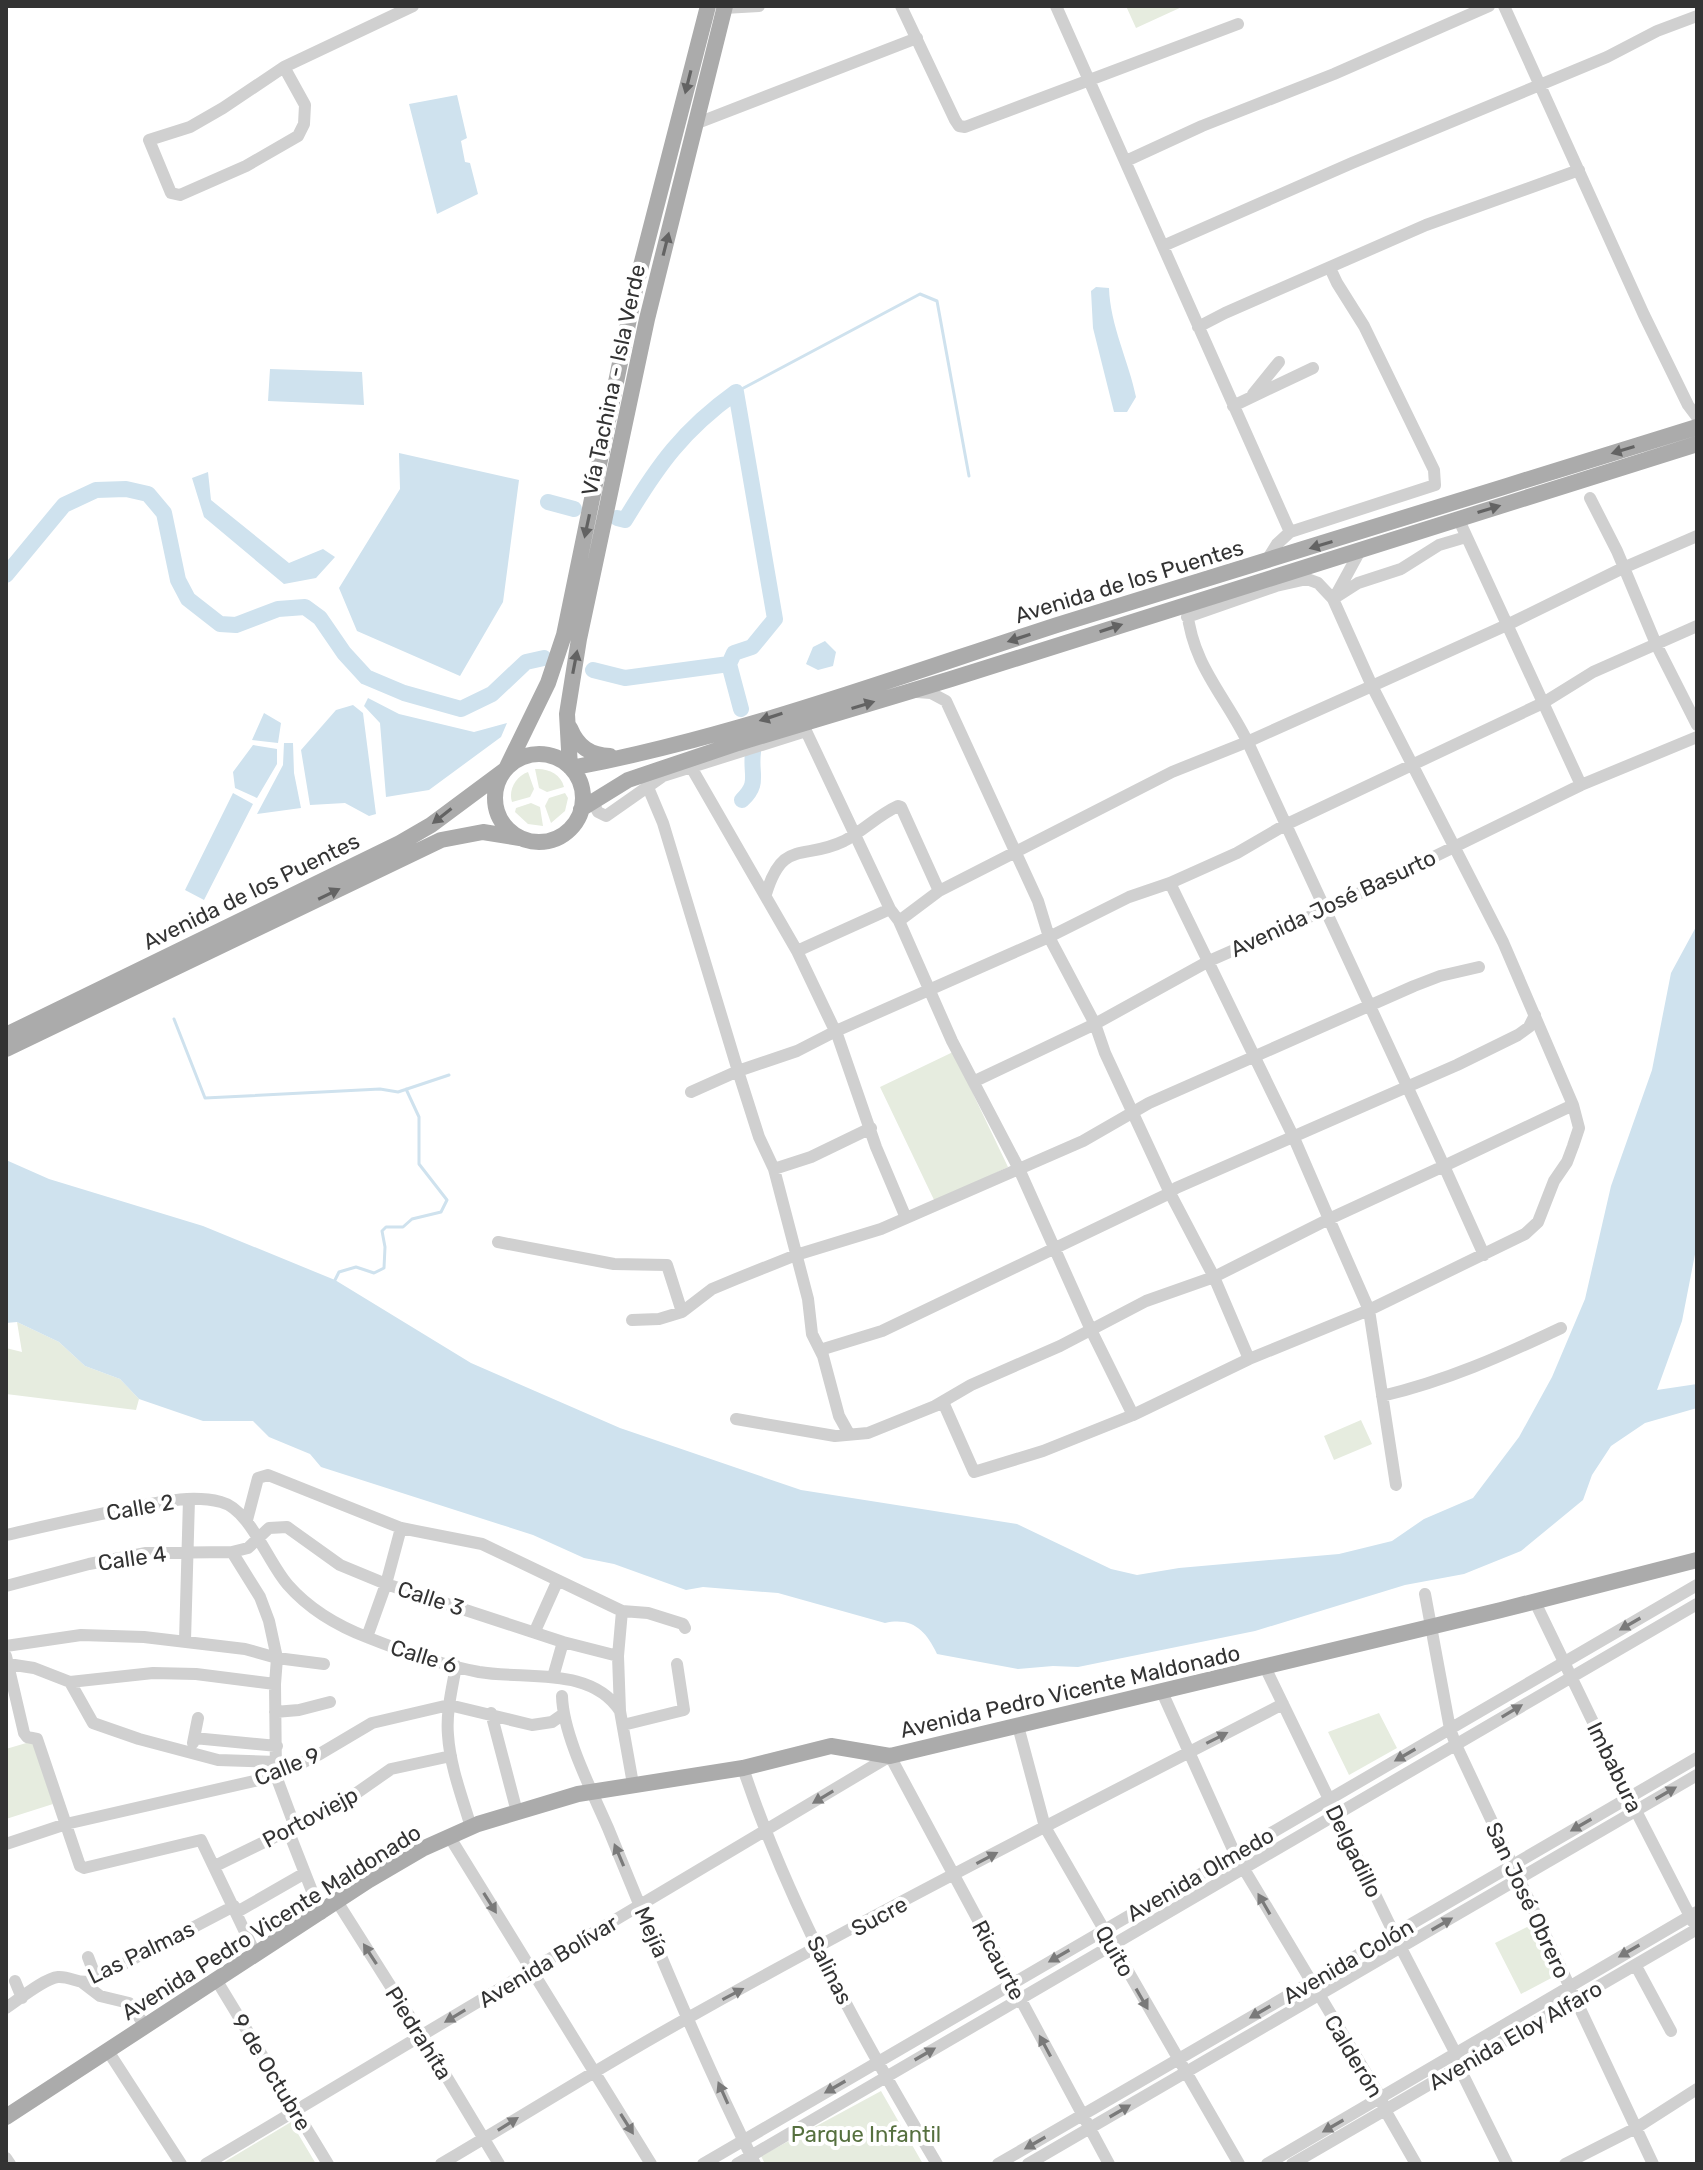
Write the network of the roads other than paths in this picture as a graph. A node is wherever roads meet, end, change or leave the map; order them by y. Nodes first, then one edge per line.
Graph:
1 (413, 6) edge
2 (759, 6) edge
3 (901, 6) edge
4 (1056, 6) edge
5 (1489, 6) edge
6 (1504, 6) edge
7 (719, 7) edge
8 (1697, 16) edge
9 (1238, 24) dead end
10 (917, 38) junction
11 (284, 67) junction
12 (1088, 81) junction
13 (1539, 83) junction
14 (695, 124) junction
15 (1126, 161) junction
16 (1579, 170) junction
17 (1163, 246) junction
18 (1330, 268) junction
19 (1198, 327) junction
20 (1279, 362) dead end
21 (1313, 368) dead end
22 (1251, 396) junction
23 (1233, 406) junction
24 (1697, 417) edge
25 (1697, 427) edge
26 (1697, 444) edge
27 (1590, 498) dead end
28 (1341, 517) junction
29 (1458, 518) junction
30 (1290, 532) junction
31 (1697, 536) edge
32 (1466, 537) junction
33 (1360, 540) junction
34 (1623, 568) junction
35 (1270, 575) junction
36 (1333, 599) junction
37 (1187, 610) junction
38 (1509, 624) junction
39 (1697, 626) edge
40 (1656, 644) junction
41 (1372, 686) junction
42 (904, 692) junction
43 (1543, 703) junction
44 (567, 714) junction
45 (1697, 725) edge
46 (806, 727) junction
47 (1697, 737) edge
48 (1247, 742) junction
49 (628, 758) junction
50 (508, 764) junction
51 (691, 767) junction
52 (1412, 767) junction
53 (570, 768) junction
54 (647, 785) junction
55 (1581, 785) junction
56 (587, 805) junction
57 (1285, 825) junction
58 (853, 835) junction
59 (520, 838) junction
60 (1452, 846) junction
61 (1015, 851) junction
62 (1170, 883) junction
63 (939, 891) junction
64 (766, 894) junction
65 (890, 909) junction
66 (1325, 910) junction
67 (899, 921) junction
68 (1049, 937) junction
69 (797, 951) junction
70 (1209, 961) junction
71 (1479, 967) dead end
72 (930, 991) junction
73 (1370, 1006) junction
74 (1535, 1015) junction
75 (1095, 1024) junction
76 (836, 1031) junction
77 (6, 1035) edge
78 (6, 1049) edge
79 (1253, 1057) junction
80 (738, 1071) junction
81 (975, 1081) junction
82 (1408, 1087) junction
83 (691, 1092) dead end
84 (1573, 1105) junction
85 (1133, 1112) junction
86 (871, 1128) junction
87 (1294, 1138) junction
88 (1444, 1166) junction
89 (774, 1169) junction
90 (1019, 1169) junction
91 (1170, 1193) junction
92 (906, 1218) junction
93 (1329, 1219) junction
94 (498, 1242) dead end
95 (1055, 1247) junction
96 (796, 1255) junction
97 (1484, 1255) junction
98 (1214, 1277) junction
99 (1369, 1310) junction
100 (682, 1312) junction
101 (632, 1320) dead end
102 (1561, 1328) dead end
103 (1091, 1330) junction
104 (820, 1350) junction
105 (1249, 1359) junction
106 (1382, 1396) junction
107 (943, 1402) junction
108 (1133, 1415) junction
109 (736, 1419) dead end
110 (849, 1434) junction
111 (1396, 1485) dead end
112 (189, 1499) junction
113 (247, 1520) junction
114 (401, 1528) junction
115 (6, 1535) edge
116 (257, 1540) junction
117 (188, 1552) junction
118 (232, 1552) junction
119 (1697, 1560) edge
120 (557, 1582) junction
121 (386, 1584) junction
122 (1697, 1585) edge
123 (6, 1586) edge
124 (1425, 1594) dead end
125 (1681, 1594) junction
126 (1535, 1602) junction
127 (1694, 1606) edge
128 (622, 1611) junction
129 (1697, 1622) edge
130 (1429, 1627) junction
131 (685, 1628) dead end
132 (535, 1631) junction
133 (367, 1637) junction
134 (185, 1641) junction
135 (563, 1642) junction
136 (6, 1646) edge
137 (618, 1656) junction
138 (277, 1658) junction
139 (7, 1660) edge
140 (1563, 1663) junction
141 (324, 1664) dead end
142 (677, 1664) dead end
143 (456, 1666) junction
144 (1265, 1667) junction
145 (1571, 1676) junction
146 (553, 1677) junction
147 (70, 1682) junction
148 (275, 1684) junction
149 (1162, 1692) junction
150 (562, 1696) dead end
151 (330, 1702) dead end
152 (1283, 1704) junction
153 (449, 1705) junction
154 (620, 1711) junction
155 (275, 1712) junction
156 (491, 1713) junction
157 (562, 1715) junction
158 (198, 1718) dead end
159 (21, 1722) junction
160 (6, 1723) edge
161 (623, 1725) junction
162 (1018, 1726) junction
163 (1450, 1729) junction
164 (194, 1738) junction
165 (1456, 1745) junction
166 (277, 1746) junction
167 (1187, 1753) junction
168 (192, 1754) junction
169 (451, 1756) junction
170 (890, 1756) junction
171 (1697, 1758) edge
172 (743, 1768) junction
173 (276, 1769) junction
174 (1697, 1775) edge
175 (633, 1784) junction
176 (592, 1791) junction
177 (1629, 1797) junction
178 (1329, 1799) junction
179 (1636, 1811) junction
180 (517, 1812) junction
181 (1336, 1814) junction
182 (66, 1824) junction
183 (471, 1827) junction
184 (1045, 1827) junction
185 (291, 1828) junction
186 (764, 1832) junction
187 (449, 1836) junction
188 (6, 1844) edge
189 (1235, 1854) junction
190 (1512, 1865) junction
191 (215, 1866) junction
192 (1243, 1868) junction
193 (305, 1873) junction
194 (954, 1875) junction
195 (1518, 1879) junction
196 (338, 1903) junction
197 (640, 1906) junction
198 (235, 1909) junction
199 (321, 1914) junction
200 (1694, 1914) edge
201 (1697, 1929) edge
202 (1103, 1931) junction
203 (1394, 1934) junction
204 (1111, 1945) junction
205 (819, 1948) junction
206 (1401, 1948) junction
207 (256, 1955) junction
208 (88, 1957) dead end
209 (1636, 1966) junction
210 (532, 1970) junction
211 (96, 1978) junction
212 (15, 1981) dead end
213 (217, 1981) junction
214 (83, 1983) junction
215 (1310, 1983) junction
216 (1012, 1984) junction
217 (1569, 1986) junction
218 (1318, 1996) junction
219 (22, 1998) junction
220 (1019, 1999) junction
221 (1575, 1999) junction
222 (6, 2008) edge
223 (689, 2017) junction
224 (146, 2027) junction
225 (1671, 2031) dead end
226 (422, 2036) junction
227 (108, 2051) junction
228 (1177, 2060) junction
229 (1458, 2060) junction
230 (877, 2063) junction
231 (594, 2071) junction
232 (1184, 2073) junction
233 (885, 2077) junction
234 (1697, 2089) edge
235 (1383, 2104) junction
236 (295, 2111) junction
237 (1082, 2116) junction
238 (6, 2117) edge
239 (1636, 2128) junction
240 (1089, 2129) junction
241 (483, 2139) junction
242 (744, 2140) junction
243 (6, 2158) edge
244 (753, 2160) edge
245 (10, 2164) edge
246 (181, 2164) edge
247 (206, 2164) edge
248 (328, 2164) edge
249 (441, 2164) edge
250 (499, 2164) edge
251 (651, 2164) edge
252 (703, 2164) edge
253 (737, 2164) edge
254 (937, 2164) edge
255 (998, 2164) edge
256 (1028, 2164) edge
257 (1109, 2164) edge
258 (1239, 2164) edge
259 (1267, 2164) edge
260 (1292, 2164) edge
261 (1416, 2164) edge
262 (1507, 2164) edge
263 (1565, 2164) edge
264 (1653, 2164) edge

1 - 11 street
2 - 7 street
3 - 10 street
4 - 12 street
5 - 15 street
6 - 13 street
7 - 14 main road, Vía Tachina - Isla Verde
7 -> 50 main road, Vía Tachina - Isla Verde
8 - 13 street
9 - 12 street
10 - 12 street
10 - 14 street
11 - 11 street
12 - 15 street
13 - 16 street
13 - 17 street
44 -> 14 main road, Vía Tachina - Isla Verde
15 - 17 street
16 - 18 street
16 - 24 street
17 - 19 street
18 - 19 street
18 - 28 street
19 - 23 street
20 - 22 street
21 - 22 street
22 - 23 street
23 - 30 street
25 -> 33 main road, Avenida de los Puentes
29 -> 26 main road, Avenida de los Puentes
27 - 34 street
28 - 30 street
28 - 33 street
29 - 32 street
29 - 33 main road, Avenida de los Puentes
30 - 35 street
31 - 34 street
32 - 36 street
32 - 38 street
33 - 35 main road, Avenida de los Puentes
33 - 36 street
34 - 38 street
34 - 40 street
35 - 36 street
35 - 37 main road, Avenida de los Puentes
35 -> 49 main road, Avenida de los Puentes
36 - 41 street
42 -> 37 main road, Avenida de los Puentes
37 - 48 street
38 - 41 street
38 - 43 street
39 - 40 street
40 - 43 street
40 - 45 street
41 - 48 street
41 - 52 street
46 -> 42 main road, Avenida de los Puentes
42 - 61 street
43 - 52 street
43 - 55 street
44 - 49 main road
44 - 53 main road, Vía Tachina - Isla Verde
46 - 51 street
46 - 56 main road, Avenida de los Puentes
46 - 58 street
47 - 55 street, Avenida José Basurto
48 - 57 street
48 - 61 street
49 - 53 main road, Avenida de los Puentes
50 - 53 main road
50 - 59 main road
50 -> 77 main road, Avenida de los Puentes
51 - 54 street
51 - 64 street
52 - 57 street
52 - 60 street
53 - 56 main road
54 - 56 street
54 - 80 street
55 - 60 street, Avenida José Basurto
56 - 59 main road
57 - 62 street
57 - 66 street
58 - 63 street
58 - 64 street
58 - 65 street
78 -> 59 main road, Avenida de los Puentes
60 - 66 street, Avenida José Basurto
60 - 74 street
61 - 63 street
61 - 68 street
62 - 68 street
62 - 70 street
63 - 67 street
64 - 69 street
65 - 67 street
65 - 69 street
66 - 70 street, Avenida José Basurto
66 - 73 street
67 - 72 street
68 - 72 street
68 - 75 street
69 - 76 street
70 - 75 street, Avenida José Basurto
70 - 79 street
71 - 73 street
72 - 76 street
72 - 81 street
73 - 79 street
73 - 82 street
74 - 82 street
74 - 84 street
75 - 81 street, Avenida José Basurto
75 - 85 street
76 - 80 street
76 - 86 street
79 - 85 street
79 - 87 street
80 - 83 street
80 - 89 street
81 - 90 street
82 - 87 street
82 - 88 street
84 - 88 street
84 - 97 street
85 - 90 street
85 - 91 street
86 - 89 street
86 - 92 street
87 - 91 street
87 - 93 street
88 - 93 street
88 - 97 street
89 - 96 street
90 - 92 street
90 - 95 street
91 - 95 street
91 - 98 street
92 - 96 street
93 - 98 street
93 - 99 street
94 - 100 street
95 - 103 street
95 - 104 street
96 - 100 street
96 - 104 street
97 - 99 street
98 - 103 street
98 - 105 street
99 - 105 street
99 - 106 street
100 - 101 street
102 - 106 street
103 - 107 street
103 - 108 street
104 - 110 street
105 - 108 street
106 - 111 street
107 - 108 street
107 - 110 street
109 - 110 street
112 - 113 street, Calle 2
112 - 115 street, Calle 2
112 - 117 street
113 - 114 street
113 - 116 street
114 - 120 street
114 - 121 street
116 - 118 street, Calle 4
116 - 121 street, Calle 3
116 - 133 street, Calle 6
117 - 118 street, Calle 4
117 - 123 street, Calle 4
117 - 134 street
118 - 138 street
119 - 126 main road, Avenida Pedro Vicente Maldonado
120 - 128 street
120 - 132 street
121 - 132 street, Calle 3
121 - 133 street
122 - 125 street, Avenida Olmedo
124 - 130 street, San José Obrero
125 - 127 street
125 -> 140 street, Avenida Olmedo
126 - 130 main road, Avenida Pedro Vicente Maldonado
126 - 140 street, Imbabura
127 - 129 street
127 - 145 street, Avenida Olmedo
128 - 131 street
128 - 137 street
130 - 144 main road, Avenida Pedro Vicente Maldonado
130 - 163 street, San José Obrero
132 - 135 street, Calle 3
133 - 143 street, Calle 6
134 - 136 street
134 - 138 street
135 - 137 street, Calle 3
135 - 146 street
137 - 154 street
138 - 141 street
138 - 148 street
139 - 147 street
139 - 159 street
140 - 145 street, Imbabura
140 - 163 street, Avenida Olmedo
142 - 161 street
143 - 146 street, Calle 6
143 - 153 street
144 - 149 main road, Avenida Pedro Vicente Maldonado
144 - 152 street, Delgadillo
165 -> 145 street, Avenida Olmedo
145 - 177 street, Imbabura
146 - 154 street, Calle 6
147 - 148 street
147 - 168 street
148 - 155 street
149 - 162 main road, Avenida Pedro Vicente Maldonado
149 - 167 street, Calderón
150 - 157 street, Mejía
151 - 155 street
167 -> 152 street, Sucre
152 - 178 street, Delgadillo
153 - 156 street, Calle 9
153 - 169 street
153 - 173 street, Calle 9
154 - 161 street
155 - 166 street
156 - 157 street, Calle 9
156 - 180 street
157 - 176 street, Mejía
158 - 164 street
159 - 160 street
159 - 182 street
161 - 175 street
162 - 170 main road, Avenida Pedro Vicente Maldonado
162 - 184 street, Quito
163 - 165 street, San José Obrero
163 -> 178 street, Avenida Olmedo
164 - 166 street
164 - 168 street
165 - 181 street, Avenida Olmedo
165 - 190 street, San José Obrero
166 - 173 street
167 - 184 street, Sucre
167 - 189 street, Calderón
168 - 173 street
169 - 183 street
169 - 185 street, Portoviejp
170 - 172 main road, Avenida Pedro Vicente Maldonado
170 -> 186 street, Avenida Bolívar
170 - 194 street, Ricaurte
171 - 177 street, Avenida Colón
172 - 175 main road, Avenida Pedro Vicente Maldonado
172 - 186 street, Salinas
173 - 182 street, Calle 9
173 - 185 street
179 -> 174 street, Avenida Colón
175 - 176 main road, Avenida Pedro Vicente Maldonado
176 - 180 main road, Avenida Pedro Vicente Maldonado
197 -> 176 street, Mejía
177 - 179 street, Imbabura
177 -> 190 street, Avenida Colón
178 - 181 street, Delgadillo
178 - 189 street, Avenida Olmedo
179 - 195 street, Avenida Colón
179 - 200 street, Imbabura
180 - 183 main road, Avenida Pedro Vicente Maldonado
181 - 192 street, Avenida Olmedo
181 - 203 street, Delgadillo
182 - 188 street, Calle 9
182 - 191 street
183 - 187 main road, Avenida Pedro Vicente Maldonado
194 -> 184 street, Sucre
184 - 202 street, Quito
185 - 191 street, Portoviejp
185 - 193 street
186 - 197 street, Avenida Bolívar
186 - 205 street, Salinas
187 - 196 main road, Avenida Pedro Vicente Maldonado
187 -> 210 street
189 - 192 street, Calderón
189 - 202 street, Avenida Olmedo
190 - 195 street, San José Obrero
190 - 203 street, Avenida Colón
191 - 198 street
192 - 204 street, Avenida Olmedo
215 -> 192 street, Calderón
193 - 198 street, Las Palmas
193 - 199 street
194 - 205 street, Sucre
194 - 216 street, Ricaurte
206 -> 195 street, Avenida Colón
195 - 217 street, San José Obrero
196 - 199 main road, Avenida Pedro Vicente Maldonado
226 -> 196 street, Piedrahíta
197 - 210 street, Avenida Bolívar
197 - 223 street, Mejía
198 - 207 street
198 - 211 street, Las Palmas
199 - 207 main road, Avenida Pedro Vicente Maldonado
200 - 201 street, Imbabura
200 -> 217 street, Avenida Eloy Alfaro
201 - 209 street, Avenida Eloy Alfaro
202 - 204 street, Quito
202 -> 216 street, Avenida Olmedo
203 - 206 street, Delgadillo
203 - 215 street, Avenida Colón
204 - 220 street, Avenida Olmedo
204 -> 228 street, Quito
223 -> 205 street, Sucre
205 - 230 street, Salinas
206 - 218 street, Avenida Colón
206 - 229 street, Delgadillo
207 - 213 main road, Avenida Pedro Vicente Maldonado
208 - 211 street
209 - 221 street, Avenida Eloy Alfaro
209 - 225 street
210 -> 226 street, Avenida Bolívar
210 - 231 street
211 - 214 street, Las Palmas
212 - 219 street
213 - 224 main road, Avenida Pedro Vicente Maldonado
213 - 236 street, 9 de Octubre
214 - 219 street, Las Palmas
214 - 224 street
215 - 218 street, Calderón
215 -> 228 street, Avenida Colón
216 - 220 street, Ricaurte
216 - 230 street, Avenida Olmedo
217 - 221 street, San José Obrero
217 - 229 street, Avenida Eloy Alfaro
218 - 232 street, Avenida Colón
218 - 235 street, Calderón
219 - 222 street, Las Palmas
233 -> 220 street, Avenida Olmedo
237 -> 220 street, Ricaurte
221 - 229 street, Avenida Eloy Alfaro
221 - 239 street, San José Obrero
223 - 231 street, Sucre
242 -> 223 street, Mejía
224 - 227 main road, Avenida Pedro Vicente Maldonado
226 - 236 street, Avenida Bolívar
226 - 241 street, Piedrahíta
227 - 238 main road, Avenida Pedro Vicente Maldonado
227 - 246 street
228 - 232 street, Quito
228 - 237 street, Avenida Colón
229 - 235 street, Avenida Eloy Alfaro
229 - 262 street, Delgadillo
230 - 233 street, Salinas
230 -> 242 street, Avenida Olmedo
241 -> 231 street, Sucre
231 -> 251 street
240 -> 232 street, Avenida Colón
232 - 258 street, Quito
233 - 244 street, Avenida Olmedo
233 - 254 street, Salinas
234 - 239 street
235 -> 259 street, Avenida Eloy Alfaro
235 - 260 street, Avenida Eloy Alfaro
235 - 261 street, Calderón
236 - 247 street, Avenida Bolívar
236 - 248 street, 9 de Octubre
237 - 240 street, Ricaurte
237 -> 255 street, Avenida Colón
239 - 263 street
239 - 264 street, San José Obrero
240 - 256 street, Avenida Colón
240 - 257 street, Ricaurte
241 - 249 street, Sucre
241 - 250 street, Piedrahíta
242 - 244 street, Mejía
242 - 252 street, Avenida Olmedo
243 - 245 street
244 - 253 street, Avenida Olmedo

